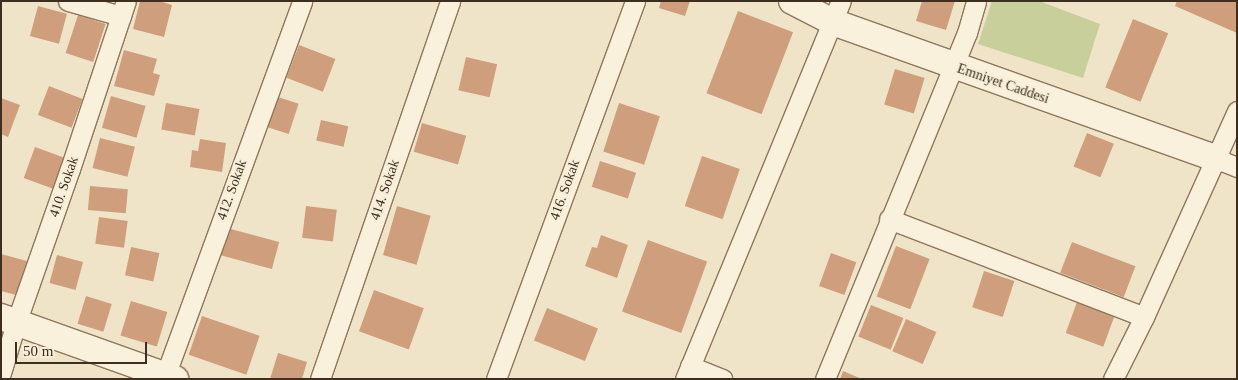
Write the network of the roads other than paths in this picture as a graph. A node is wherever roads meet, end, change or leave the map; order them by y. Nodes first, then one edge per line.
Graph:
1 (68, 1) edge
2 (302, 1) edge
3 (450, 1) edge
4 (635, 1) edge
5 (792, 1) edge
6 (976, 1) edge
7 (123, 9) edge
8 (837, 12) edge
9 (953, 66) junction
10 (1237, 111) edge
11 (1227, 163) edge
12 (889, 219) junction
13 (1144, 317) junction
14 (9, 320) edge
15 (688, 372) edge
16 (1, 373) edge
17 (168, 378) edge
18 (320, 379) edge
19 (496, 379) edge
20 (723, 379) edge
21 (825, 379) edge
22 (1113, 379) edge

1 - 7 street
2 - 17 street, 412. Sokak
3 - 18 street, 414. Sokak
4 - 19 street, 416. Sokak
5 - 8 street, Emniyet Caddesi
6 - 9 street
7 - 14 street, 410. Sokak
8 - 9 street, Emniyet Caddesi
8 - 15 street
9 - 11 street, Emniyet Caddesi
9 - 12 street
10 - 11 street
11 - 13 street
12 - 13 street
12 - 21 street
13 - 22 street
14 - 16 street, 410. Sokak
14 - 17 street
15 - 20 street

